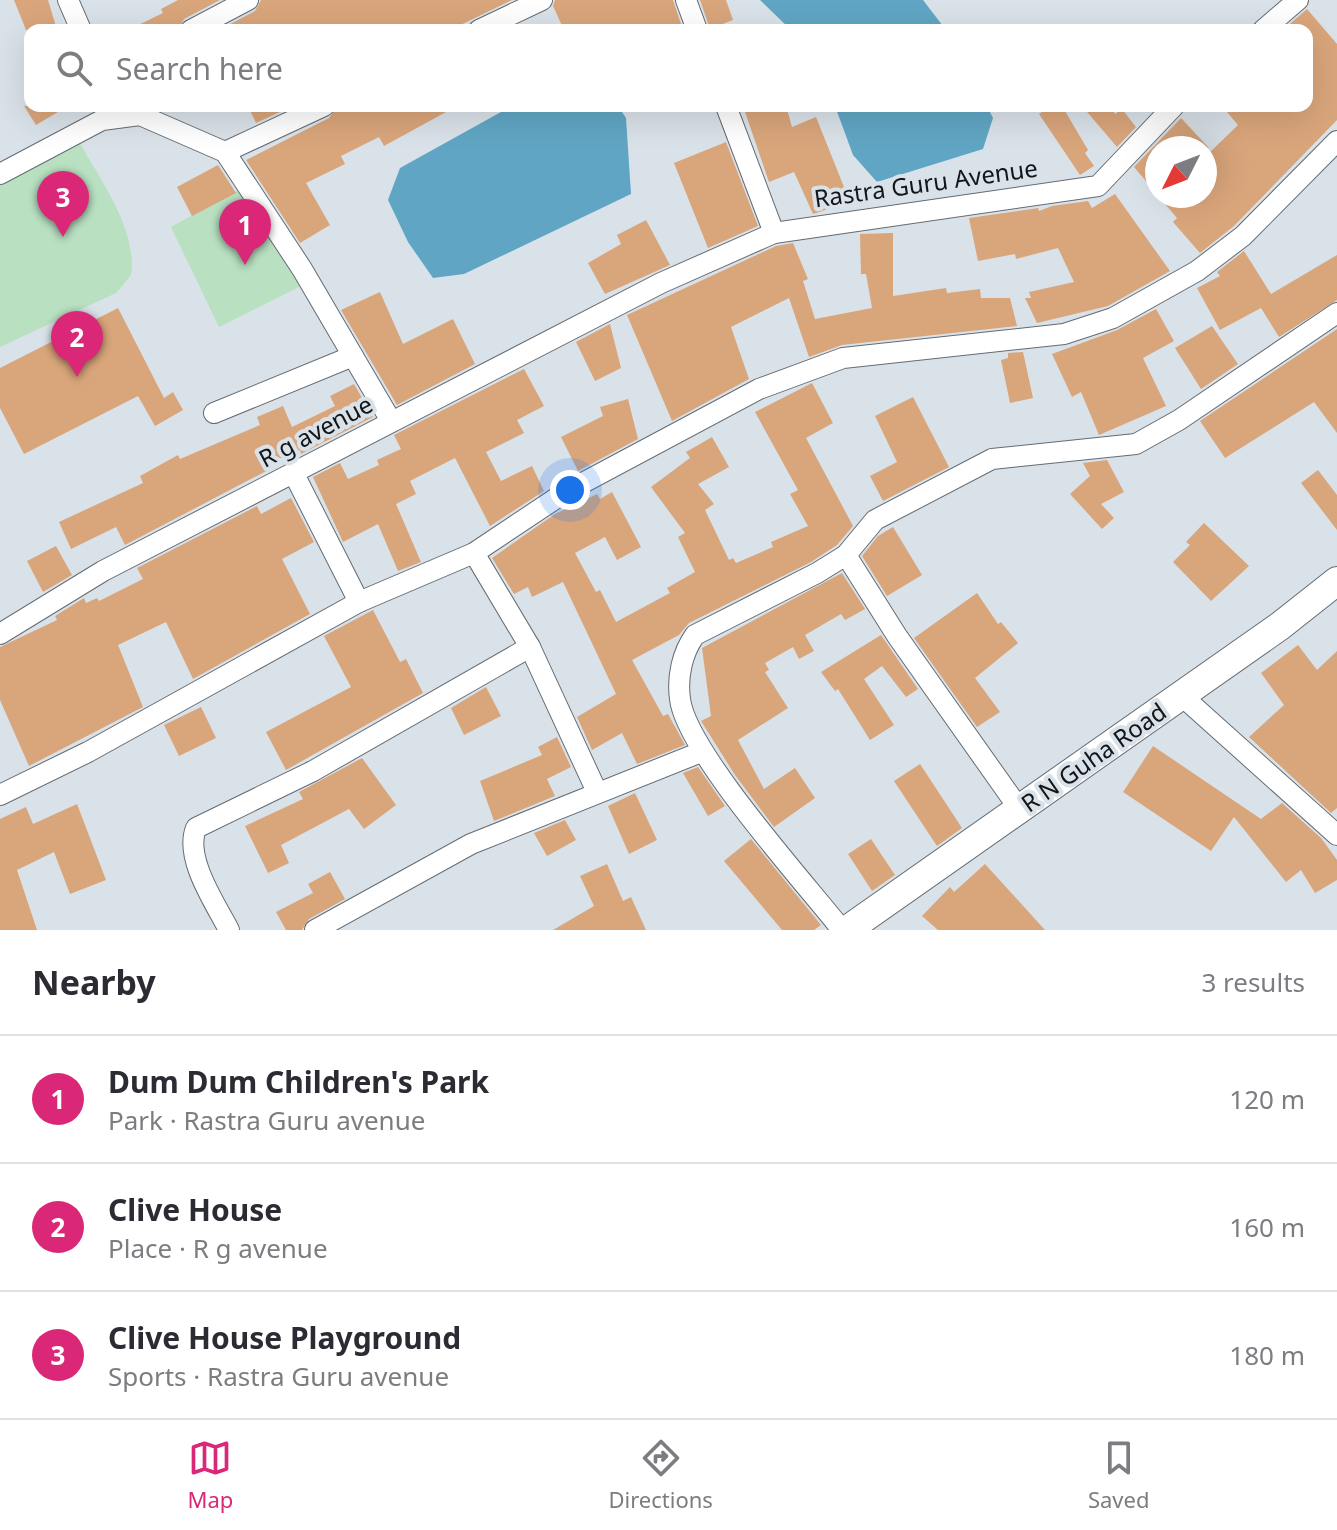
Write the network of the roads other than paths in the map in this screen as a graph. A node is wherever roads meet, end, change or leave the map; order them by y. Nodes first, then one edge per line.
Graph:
1 (68, 0) edge
2 (248, 0) edge
3 (542, 0) edge
4 (686, 0) edge
5 (1298, 0) edge
6 (78, 24) edge
7 (202, 24) edge
8 (492, 24) edge
9 (695, 24) edge
10 (1270, 24) edge
11 (116, 112) edge
12 (311, 112) edge
13 (728, 112) edge
14 (1168, 112) edge
15 (1337, 141) edge
16 (225, 152) junction
17 (5, 164) edge
18 (774, 233) junction
19 (661, 283) joint
20 (1337, 313) edge
21 (353, 356) junction
22 (214, 413) dead end
23 (391, 421) junction
24 (294, 474) junction
25 (474, 553) junction
26 (846, 555) junction
27 (1337, 581) edge
28 (359, 602) junction
29 (0, 634) edge
30 (530, 647) junction
31 (1182, 696) junction
32 (701, 752) junction
33 (597, 792) junction
34 (0, 795) edge
35 (1020, 810) junction
36 (1337, 835) edge
37 (229, 930) edge
38 (315, 930) edge
39 (845, 930) edge

1 - 6 street
2 - 7 street
3 - 8 street
4 - 9 street
5 - 10 street
11 - 16 street
11 - 17 street
12 - 16 street
13 - 18 street
14 - 18 street, Rastra Guru Avenue
15 - 25 street
16 - 21 street
18 - 19 street, Rastra Guru Avenue
19 - 23 street, R g avenue
20 - 26 street
21 - 22 street
21 - 23 street
23 - 24 street, R g avenue
24 - 28 street
24 - 29 street, R g avenue
25 - 28 street
25 - 30 street
26 - 32 street
26 - 35 street
27 - 31 street, R N Guha Road
28 - 34 street
30 - 33 street
30 - 37 street
31 - 35 street, R N Guha Road
31 - 36 street
32 - 33 street
32 - 39 street
33 - 38 street
35 - 39 street, R N Guha Road

